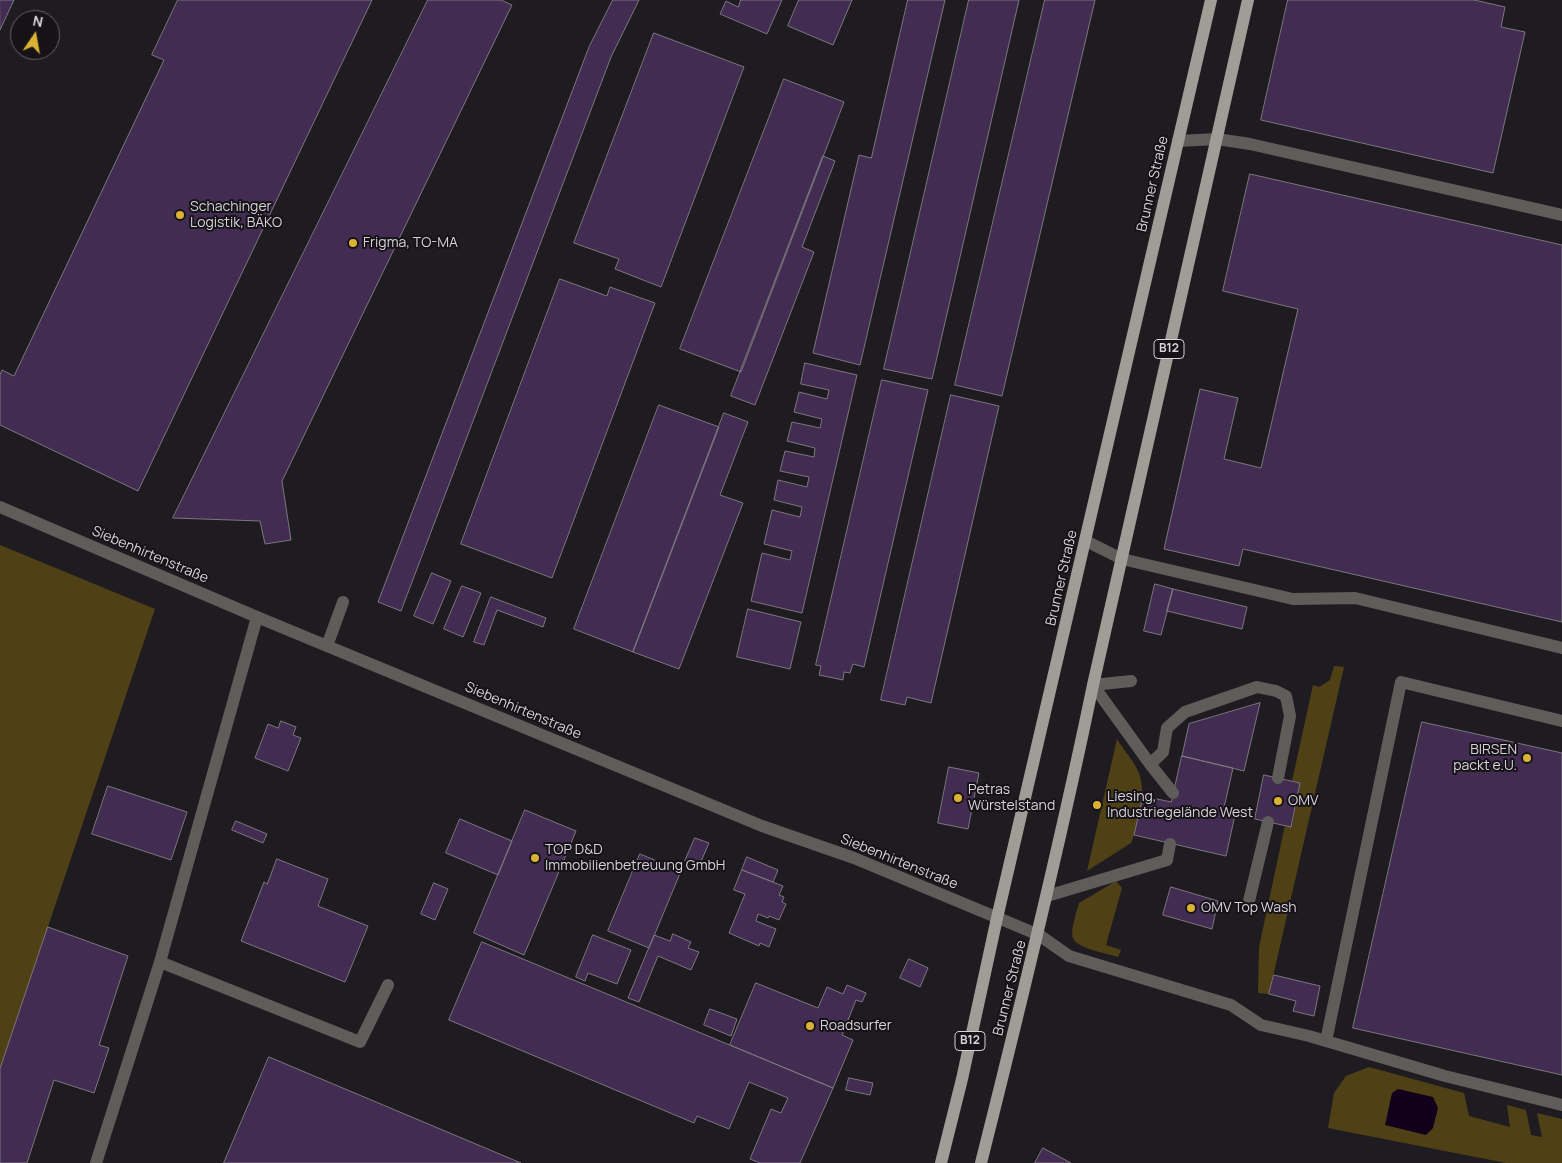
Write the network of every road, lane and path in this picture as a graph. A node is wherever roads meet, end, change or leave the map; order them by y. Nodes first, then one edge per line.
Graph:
1 (1211, 0) edge
2 (1248, 0) edge
3 (1217, 139) junction
4 (1178, 141) junction
5 (1562, 215) edge
6 (0, 507) edge
7 (1086, 541) junction
8 (1122, 559) junction
9 (343, 602) dead end
10 (258, 617) junction
11 (327, 646) junction
12 (1562, 648) edge
13 (1132, 681) dead end
14 (1093, 685) junction
15 (1562, 721) edge
16 (1150, 764) junction
17 (1278, 778) dead end
18 (1173, 793) dead end
19 (1268, 822) dead end
20 (1170, 844) dead end
21 (1047, 896) junction
22 (1249, 901) dead end
23 (997, 918) junction
24 (1039, 934) junction
25 (160, 962) junction
26 (388, 985) dead end
27 (1326, 1040) junction
28 (1562, 1105) edge
29 (96, 1163) edge
30 (941, 1163) edge
31 (981, 1163) edge

1 - 4 main road, Brunner Straße / B12
2 - 3 main road, Brunner Straße / B12
3 - 4 street
3 - 5 street
3 - 8 main road, Brunner Straße / B12
4 - 7 main road, Brunner Straße / B12
6 - 10 street, Siebenhirtenstraße
7 - 8 street
7 - 23 main road, Brunner Straße / B12
8 - 12 street
8 - 14 main road, Brunner Straße / B12
9 - 11 street
10 - 11 street, Siebenhirtenstraße
10 - 25 street
11 - 23 street, Siebenhirtenstraße
13 - 14 street
14 - 16 street
14 - 21 main road, Brunner Straße / B12
15 - 27 street
16 - 17 street
16 - 18 street
19 - 22 street
20 - 21 street
21 - 24 main road, Brunner Straße / B12
23 - 24 street, Siebenhirtenstraße
23 - 30 main road, Brunner Straße / B12
24 - 27 street, Siebenhirtenstraße
24 - 31 main road, Brunner Straße / B12
25 - 26 street
25 - 29 street
27 - 28 street, Siebenhirtenstraße

